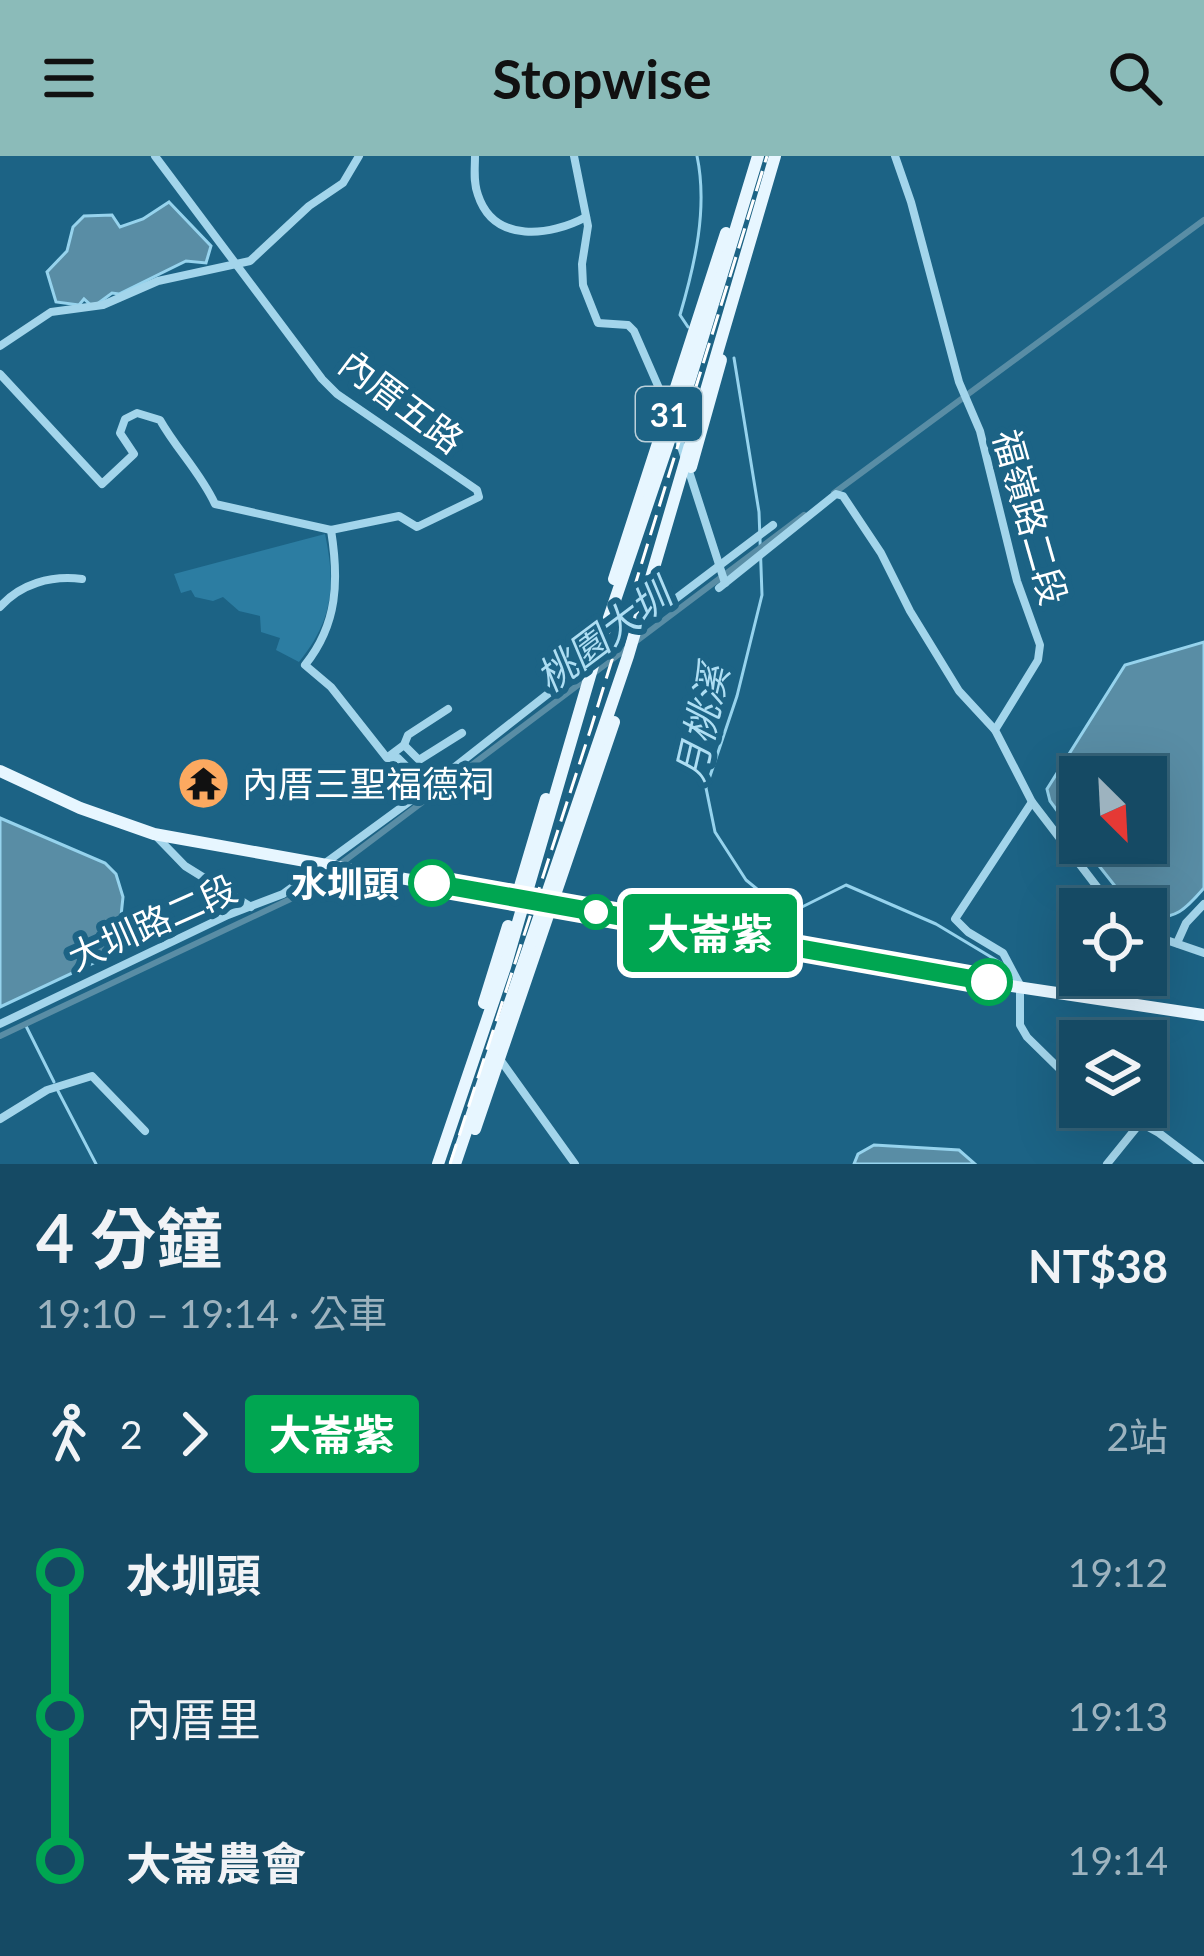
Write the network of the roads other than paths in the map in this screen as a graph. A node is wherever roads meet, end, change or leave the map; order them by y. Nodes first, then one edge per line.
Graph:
1 (155, 156) edge
2 (359, 156) edge
3 (475, 156) edge
4 (574, 156) edge
5 (754, 156) edge
6 (779, 156) edge
7 (895, 156) edge
8 (741, 212) junction
9 (586, 217) junction
10 (720, 252) junction
11 (236, 262) junction
12 (727, 310) junction
13 (726, 342) junction
14 (0, 346) edge
15 (0, 374) edge
16 (672, 418) junction
17 (686, 471) junction
18 (648, 474) junction
19 (645, 511) junction
20 (679, 511) junction
21 (773, 525) dead end
22 (331, 530) junction
23 (664, 535) junction
24 (719, 569) junction
25 (82, 579) dead end
26 (0, 607) edge
27 (640, 634) junction
28 (586, 674) junction
29 (448, 710) dead end
30 (995, 730) junction
31 (462, 733) dead end
32 (404, 745) junction
33 (387, 758) junction
34 (0, 771) edge
35 (428, 788) junction
36 (1032, 802) junction
37 (154, 834) junction
38 (328, 865) junction
39 (1098, 888) edge
40 (520, 899) junction
41 (547, 904) junction
42 (1204, 904) edge
43 (251, 908) junction
44 (1167, 940) edge
45 (1177, 943) junction
46 (1204, 953) edge
47 (1020, 985) junction
48 (1204, 1015) edge
49 (0, 1024) edge
50 (499, 1058) junction
51 (1059, 1068) edge
52 (0, 1119) edge
53 (1136, 1128) edge
54 (1149, 1128) edge
55 (145, 1131) dead end
56 (435, 1164) edge
57 (459, 1164) edge
58 (575, 1164) edge
59 (1107, 1164) edge
60 (1200, 1164) edge

1 - 11 street, 內厝五路
2 - 11 street
3 - 9 street
4 - 9 street
5 - 8 main road, 31
5 - 10 main road, 31
6 - 12 main road, 31
6 - 13 main road, 31
7 - 30 street, 福嶺路二段
8 - 10 main road
8 - 16 main road, 31
9 - 16 street
10 - 16 main road, 31
11 - 14 street
11 - 22 street, 內厝五路
12 - 13 main road
12 - 17 main road, 31
13 - 17 main road, 31
15 - 22 street
16 - 17 street
16 - 18 main road, 31
16 - 19 main road, 31
17 - 20 main road, 31
17 - 23 main road, 31
17 - 24 street
18 - 19 main road
18 - 28 main road, 31
19 - 28 main road, 31
20 - 23 main road
20 - 27 main road, 31
21 - 24 street
22 - 33 street
23 - 27 main road, 31
24 - 27 street
24 - 30 street
25 - 26 street
27 - 41 main road, 31
28 - 35 street, 大圳路二段
28 - 40 main road, 31
29 - 32 street
30 - 36 street
31 - 32 street
32 - 33 street
33 - 35 street
34 - 37 main road
35 - 38 street, 大圳路二段
36 - 39 street
36 - 47 street
37 - 38 main road
37 - 43 street
38 - 40 main road
38 - 43 street, 大圳路二段
40 - 41 main road
40 - 56 main road, 31
41 - 47 main road
41 - 50 main road, 31
41 - 57 main road, 31
42 - 45 street
43 - 49 street, 大圳路二段
44 - 45 street
45 - 46 street
47 - 48 main road
47 - 51 street
50 - 57 main road, 31
50 - 58 street
52 - 55 street
53 - 59 street
54 - 60 street

